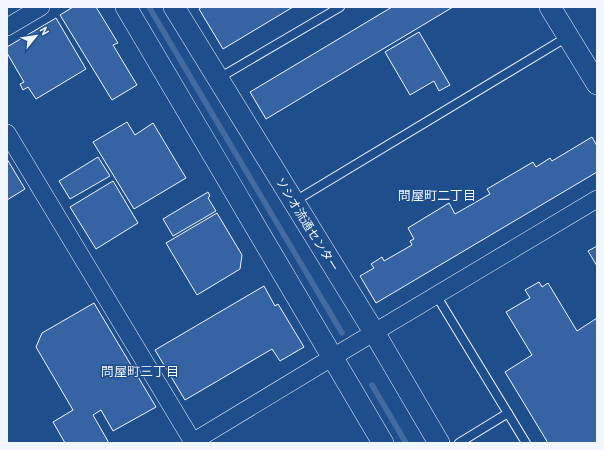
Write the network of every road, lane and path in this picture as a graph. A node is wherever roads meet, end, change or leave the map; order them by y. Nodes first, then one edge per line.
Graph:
1 (41, 7) edge
2 (126, 7) edge
3 (174, 7) edge
4 (340, 7) edge
5 (550, 7) edge
6 (7, 27) edge
7 (568, 36) junction
8 (218, 78) junction
9 (597, 84) edge
10 (7, 133) edge
11 (597, 199) edge
12 (294, 202) junction
13 (436, 295) junction
14 (374, 332) junction
15 (332, 357) junction
16 (508, 413) junction
17 (192, 443) edge
18 (383, 443) edge
19 (438, 443) edge
20 (459, 443) edge
21 (526, 443) edge

1 - 6 street
2 - 15 street
3 - 8 street, ソシオ流通センター
4 - 8 lane
5 - 7 street
7 - 9 street
7 - 12 lane
8 - 12 street, ソシオ流通センター
10 - 17 street
11 - 13 street
12 - 14 street, ソシオ流通センター
13 - 14 street
13 - 16 lane
14 - 15 street
14 - 19 street, ソシオ流通センター
15 - 17 street
15 - 18 street
16 - 20 lane
16 - 21 lane

